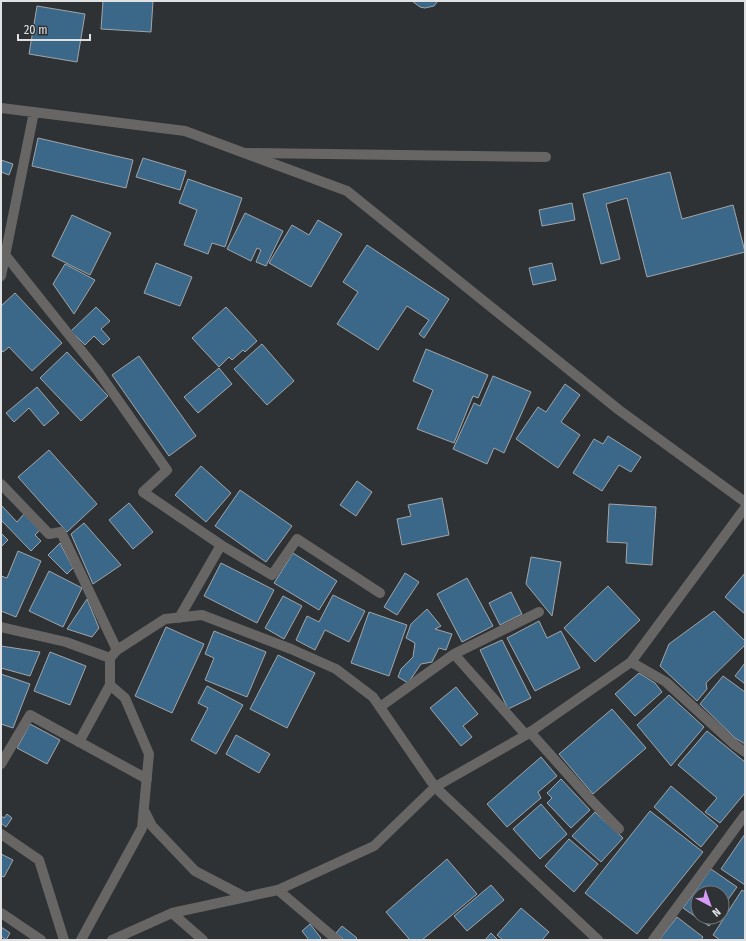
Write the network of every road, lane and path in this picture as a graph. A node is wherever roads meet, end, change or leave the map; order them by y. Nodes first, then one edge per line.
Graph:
1 (1, 108) edge
2 (34, 112) junction
3 (243, 153) junction
4 (546, 157) dead end
5 (6, 256) junction
6 (1, 275) edge
7 (1, 484) edge
8 (745, 502) edge
9 (745, 508) edge
10 (221, 545) junction
11 (380, 593) dead end
12 (539, 612) dead end
13 (180, 618) junction
14 (1, 628) edge
15 (117, 650) junction
16 (454, 654) junction
17 (110, 658) junction
18 (631, 662) junction
19 (110, 685) junction
20 (380, 707) junction
21 (528, 734) junction
22 (79, 742) junction
23 (745, 752) edge
24 (1, 764) edge
25 (147, 779) junction
26 (435, 787) junction
27 (144, 809) junction
28 (745, 815) edge
29 (619, 829) dead end
30 (1, 834) edge
31 (278, 890) junction
32 (244, 897) junction
33 (1, 913) edge
34 (172, 913) junction
35 (41, 940) edge
36 (64, 940) edge
37 (81, 940) edge
38 (112, 940) edge
39 (203, 940) edge
40 (337, 940) edge
41 (598, 940) edge
42 (653, 940) edge

1 - 2 street
2 - 3 street
2 - 5 street
3 - 4 street
3 - 8 street
5 - 6 street
5 - 10 street
7 - 15 street
9 - 18 street
10 - 11 street
10 - 13 street
12 - 16 street
13 - 15 street
13 - 20 street
14 - 17 street
15 - 17 street
16 - 20 street
16 - 21 street
17 - 19 street
18 - 21 street
18 - 23 street
19 - 22 street
19 - 25 street
20 - 26 street
21 - 26 street
21 - 29 street
22 - 24 street
22 - 25 street
25 - 27 street
26 - 31 street
26 - 41 street
27 - 32 street
27 - 37 street
28 - 42 street
30 - 36 street
31 - 32 street
31 - 40 street
32 - 34 street
33 - 35 street
34 - 38 street
34 - 39 street

